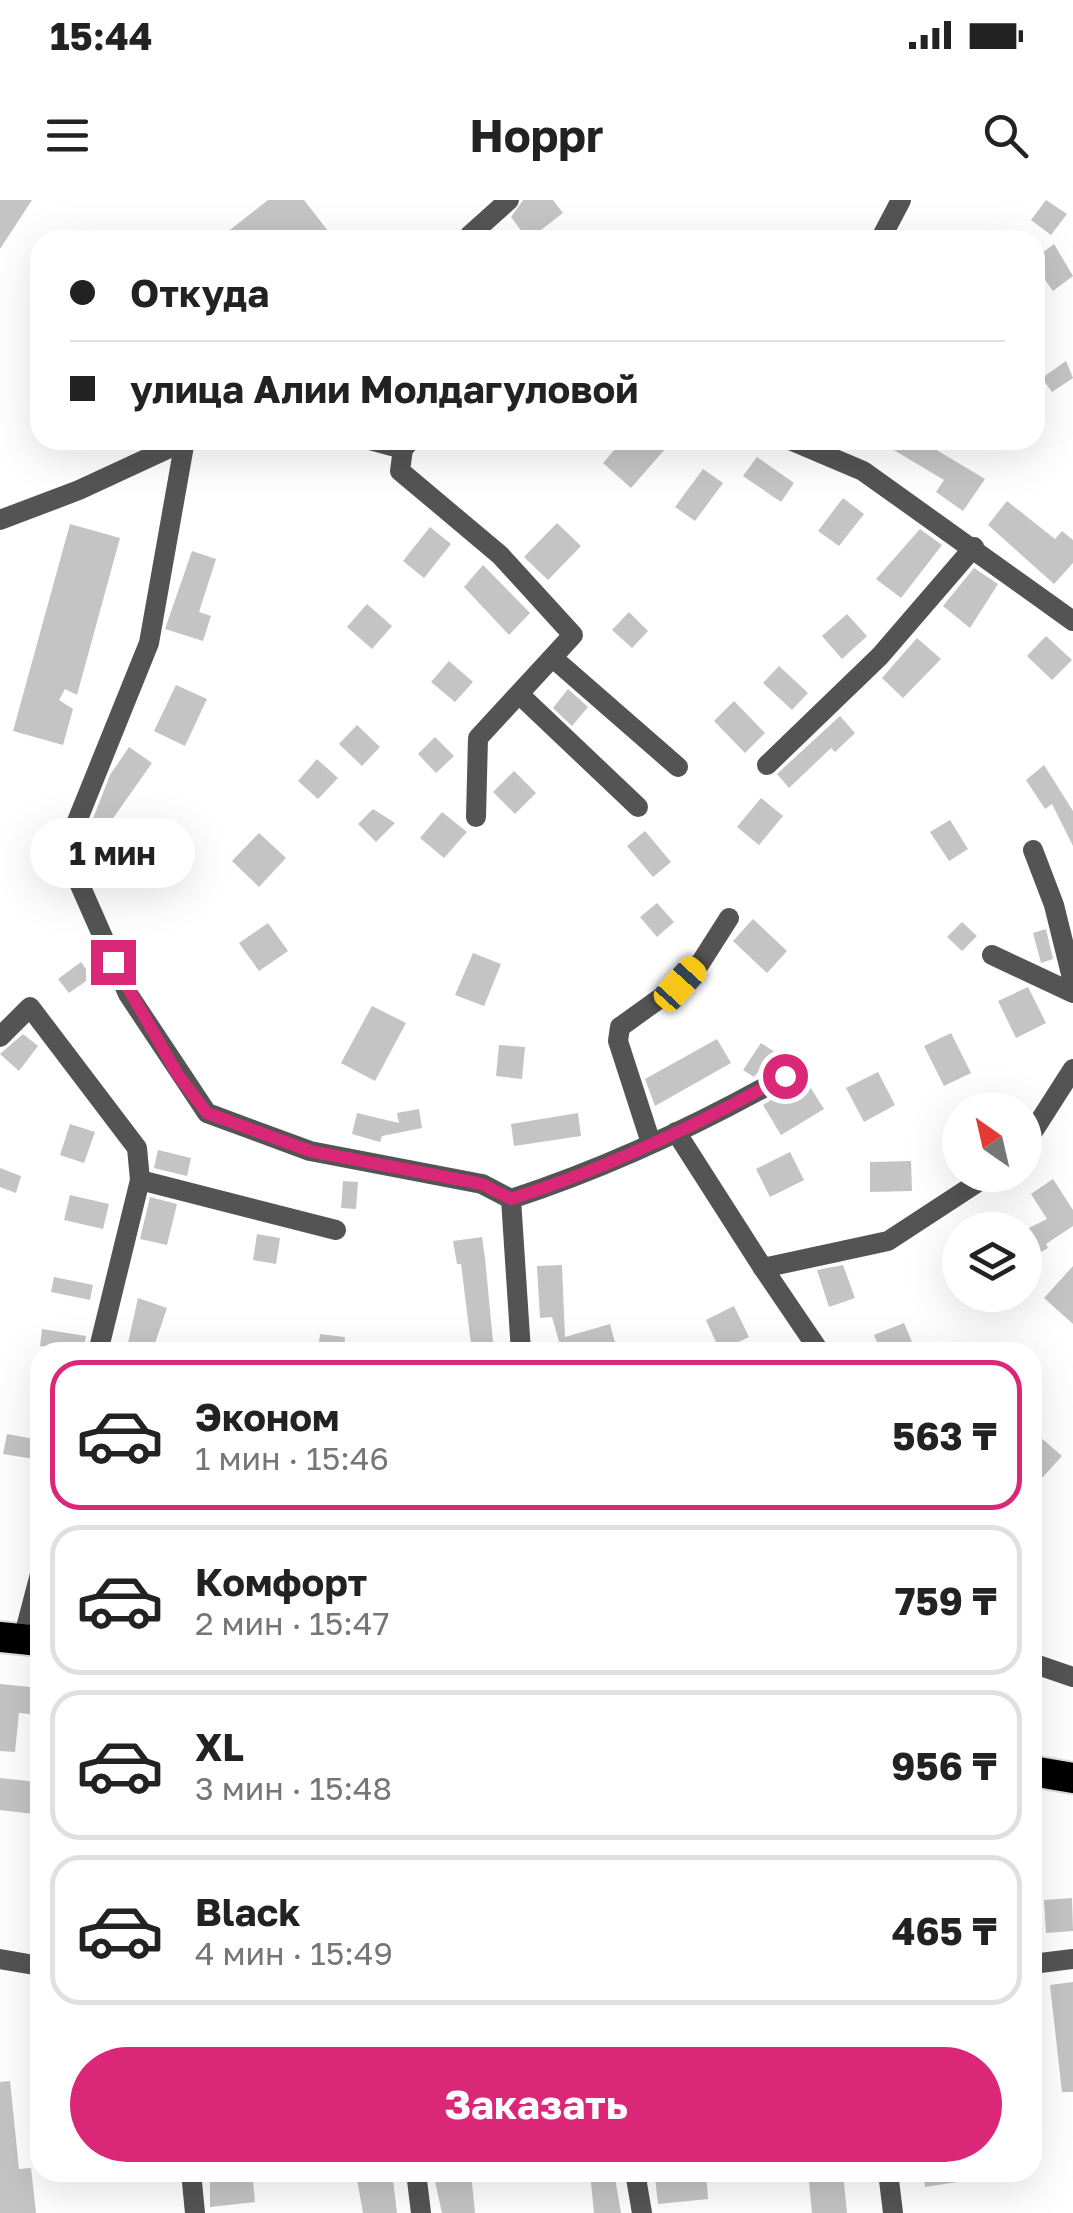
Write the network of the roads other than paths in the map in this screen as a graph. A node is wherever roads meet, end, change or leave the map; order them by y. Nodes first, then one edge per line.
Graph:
1 (508, 200) edge
2 (901, 200) edge
3 (475, 230) edge
4 (885, 230) edge
5 (165, 450) edge
6 (184, 450) edge
7 (406, 450) edge
8 (814, 450) edge
9 (0, 520) edge
10 (974, 547) junction
11 (1073, 622) edge
12 (553, 658) junction
13 (520, 695) junction
14 (766, 765) dead end
15 (678, 768) dead end
16 (638, 806) dead end
17 (476, 817) dead end
18 (1033, 850) dead end
19 (728, 918) dead end
20 (992, 955) dead end
21 (1073, 982) edge
22 (1073, 994) edge
23 (0, 1037) edge
24 (1073, 1069) edge
25 (785, 1076) dead end
26 (1042, 1117) edge
27 (676, 1132) junction
28 (652, 1143) junction
29 (140, 1180) junction
30 (964, 1192) edge
31 (511, 1199) junction
32 (336, 1230) dead end
33 (763, 1268) junction
34 (100, 1342) edge
35 (521, 1342) edge
36 (813, 1342) edge
37 (30, 1608) edge
38 (21, 1639) edge
39 (1042, 1666) edge
40 (1073, 1677) edge
41 (1042, 1773) edge
42 (1073, 1778) edge
43 (0, 1959) edge
44 (1073, 1959) edge
45 (1042, 1963) edge
46 (30, 1964) edge
47 (192, 2182) edge
48 (417, 2182) edge
49 (637, 2182) edge
50 (889, 2182) edge
51 (195, 2213) edge
52 (420, 2213) edge
53 (642, 2213) edge
54 (893, 2213) edge

1 - 3 street
2 - 4 street
5 - 9 street
6 - 31 street
7 - 12 street
8 - 10 street
10 - 11 street
10 - 14 street
12 - 13 street
12 - 15 street
13 - 16 street
13 - 17 street
18 - 21 street
19 - 28 street
20 - 22 street
23 - 29 street
24 - 26 street
25 - 27 street
27 - 28 street
27 - 33 street
28 - 31 street
29 - 32 street
29 - 34 street
30 - 33 street
31 - 35 street
33 - 36 street
37 - 38 street
39 - 40 street
41 - 42 highway
43 - 46 street
44 - 45 street
47 - 51 street
48 - 52 street
49 - 53 street
50 - 54 street

